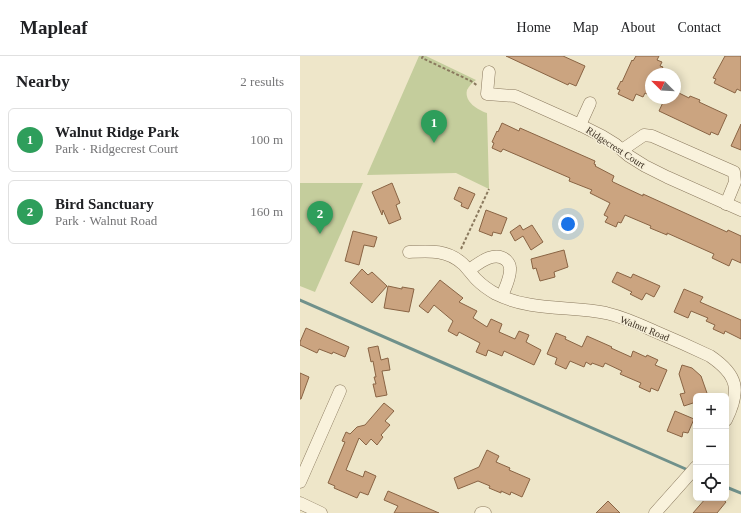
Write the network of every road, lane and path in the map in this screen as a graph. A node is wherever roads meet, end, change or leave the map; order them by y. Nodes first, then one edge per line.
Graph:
1 (422, 56) edge
2 (489, 72) dead end
3 (487, 94) junction
4 (590, 103) dead end
5 (580, 124) junction
6 (622, 150) junction
7 (489, 189) dead end
8 (726, 204) junction
9 (741, 210) edge
10 (408, 252) dead end
11 (456, 259) junction
12 (468, 270) junction
13 (502, 296) junction
14 (340, 391) dead end
15 (738, 392) edge
16 (729, 413) edge
17 (693, 471) edge
18 (300, 482) edge
19 (300, 503) edge
20 (321, 513) edge
21 (481, 513) edge
22 (484, 513) edge
23 (655, 513) edge

1 - 3 path
2 - 3 street
3 - 5 street, Ridgecrest Court
4 - 5 street
5 - 6 street, Ridgecrest Court
6 - 8 street, Ridgecrest Court
6 - 8 street
7 - 11 path
8 - 9 street, Ridgecrest Court
10 - 11 street, Walnut Road
11 - 12 street, Walnut Road
12 - 13 street, Walnut Road
12 - 13 street
13 - 15 street, Walnut Road
14 - 18 street
15 - 16 street, Walnut Road
17 - 23 street
19 - 20 street
21 - 22 street

